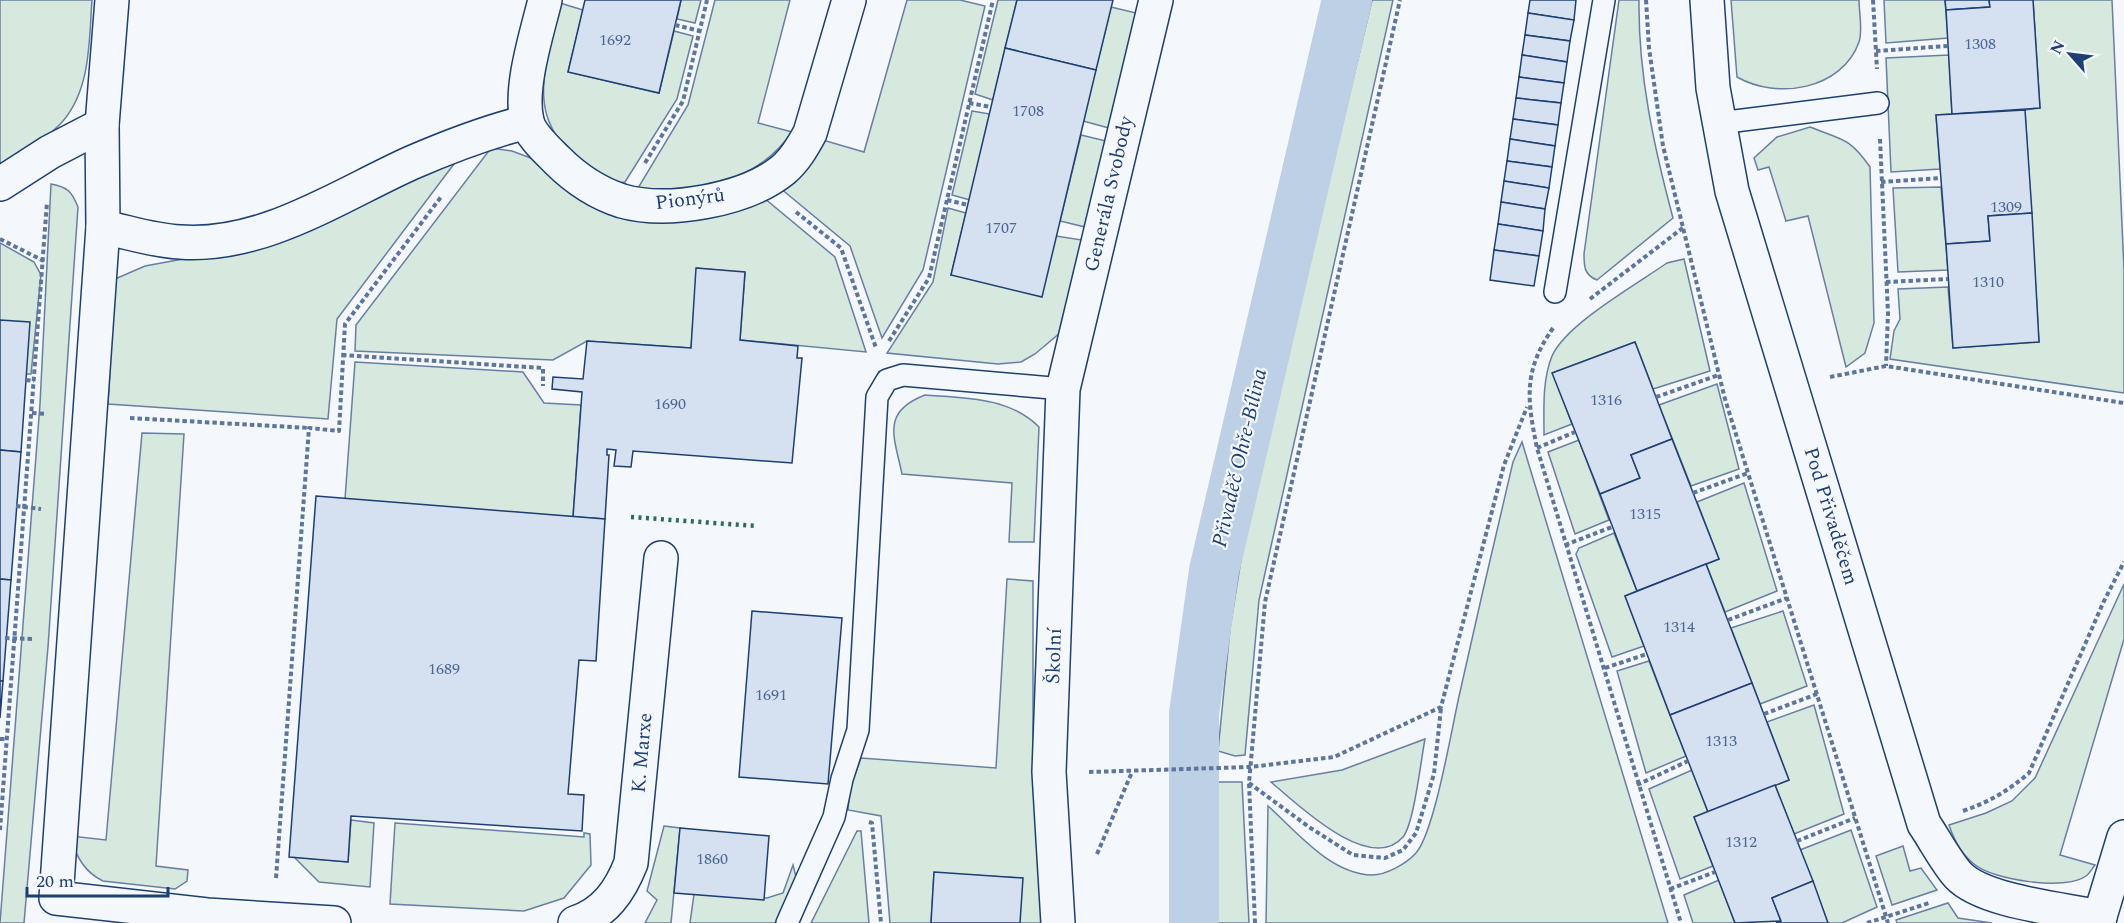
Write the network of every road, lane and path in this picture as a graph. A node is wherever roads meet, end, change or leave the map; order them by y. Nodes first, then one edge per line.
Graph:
1 (112, 0) edge
2 (545, 0) edge
3 (707, 0) edge
4 (849, 0) edge
5 (993, 0) edge
6 (1156, 0) edge
7 (1400, 0) edge
8 (1604, 0) edge
9 (1646, 0) edge
10 (1707, 0) edge
11 (1874, 0) edge
12 (675, 25) dead end
13 (700, 31) junction
14 (1948, 46) dead end
15 (1876, 51) junction
16 (1878, 102) junction
17 (969, 103) junction
18 (991, 107) dead end
19 (527, 122) junction
20 (1719, 123) junction
21 (102, 125) junction
22 (50, 152) junction
23 (1941, 178) dead end
24 (1881, 182) junction
25 (0, 184) edge
26 (762, 184) junction
27 (442, 196) dead end
28 (947, 200) junction
29 (622, 201) junction
30 (968, 205) dead end
31 (103, 227) junction
32 (1684, 227) junction
33 (0, 239) edge
34 (44, 261) junction
35 (1948, 279) dead end
36 (1886, 282) junction
37 (1555, 292) dead end
38 (1582, 305) dead end
39 (1554, 327) dead end
40 (342, 355) junction
41 (879, 357) junction
42 (1886, 366) junction
43 (1719, 375) junction
44 (26, 380) dead end
45 (887, 380) junction
46 (34, 381) junction
47 (543, 386) dead end
48 (1791, 386) junction
49 (1064, 389) junction
50 (1656, 397) dead end
51 (2124, 403) edge
52 (1528, 404) junction
53 (32, 414) junction
54 (92, 416) junction
55 (309, 428) junction
56 (1575, 432) dead end
57 (1537, 448) junction
58 (1748, 473) junction
59 (1694, 493) dead end
60 (1612, 527) dead end
61 (1565, 545) junction
62 (661, 558) dead end
63 (2124, 562) edge
64 (1787, 598) junction
65 (1728, 620) dead end
66 (1647, 654) dead end
67 (1604, 668) junction
68 (1817, 694) junction
69 (1441, 707) junction
70 (1764, 714) dead end
71 (0, 739) edge
72 (7, 739) junction
73 (1688, 761) dead end
74 (1250, 767) junction
75 (1249, 783) junction
76 (1637, 785) junction
77 (834, 817) junction
78 (1855, 818) junction
79 (1924, 824) junction
80 (0, 830) edge
81 (2124, 837) edge
82 (1797, 841) dead end
83 (1095, 858) dead end
84 (1715, 872) dead end
85 (1973, 888) junction
86 (1670, 889) junction
87 (1886, 917) junction
88 (273, 918) junction
89 (206, 919) edge
90 (2099, 920) edge
91 (334, 923) edge
92 (575, 923) edge
93 (787, 923) edge
94 (881, 923) edge
95 (1058, 923) edge
96 (1255, 923) edge
97 (1681, 923) edge
98 (1867, 923) edge
99 (1888, 923) edge

1 - 21 street
2 - 19 street
3 - 13 path
4 - 26 street, Pionýrů
5 - 17 path
6 - 49 street, Generála Svobody
7 - 74 path
8 - 37 lane
9 - 32 path
10 - 20 street, Pod Přivaděčem
11 - 15 path
12 - 13 path
13 - 29 path
14 - 15 path
15 - 16 path
16 - 20 lane
16 - 24 path
17 - 18 path
17 - 28 path
19 - 29 street, Pionýrů
19 - 31 street
20 - 48 street, Pod Přivaděčem
21 - 22 street
21 - 31 street
22 - 25 street
22 - 34 path
23 - 24 path
24 - 36 path
26 - 29 street, Pionýrů
26 - 41 path
27 - 40 path
28 - 30 path
28 - 41 path
31 - 54 street
32 - 38 path
32 - 43 path
33 - 34 path
34 - 46 path
35 - 36 path
36 - 42 path
39 - 52 path
40 - 47 path
40 - 55 path
41 - 45 path
42 - 48 path
42 - 51 path
43 - 50 path
43 - 58 path
44 - 46 path
45 - 49 lane
45 - 77 lane
46 - 53 path
48 - 79 street, Pod Přivaděčem
49 - 95 street, Školní
52 - 57 path
52 - 69 path
53 - 54 path
53 - 72 path
54 - 55 path
54 - 89 street
55 - 88 path
56 - 57 path
57 - 61 path
58 - 59 path
58 - 64 path
60 - 61 path
61 - 67 path
62 - 92 street, K. Marxe
63 - 79 path
64 - 65 path
64 - 68 path
66 - 67 path
67 - 76 path
68 - 70 path
68 - 78 path
69 - 74 path
69 - 75 path
71 - 72 path
72 - 80 path
73 - 76 path
74 - 75 path
74 - 83 path
75 - 96 path
76 - 86 path
77 - 93 lane
77 - 94 path
78 - 82 path
78 - 87 path
79 - 85 street, Pod Přivaděčem
81 - 90 street, Pod Přivaděčem
84 - 86 path
85 - 87 path
85 - 90 street, Pod Přivaděčem
86 - 97 path
87 - 98 path
87 - 99 path
88 - 89 street
88 - 91 street

